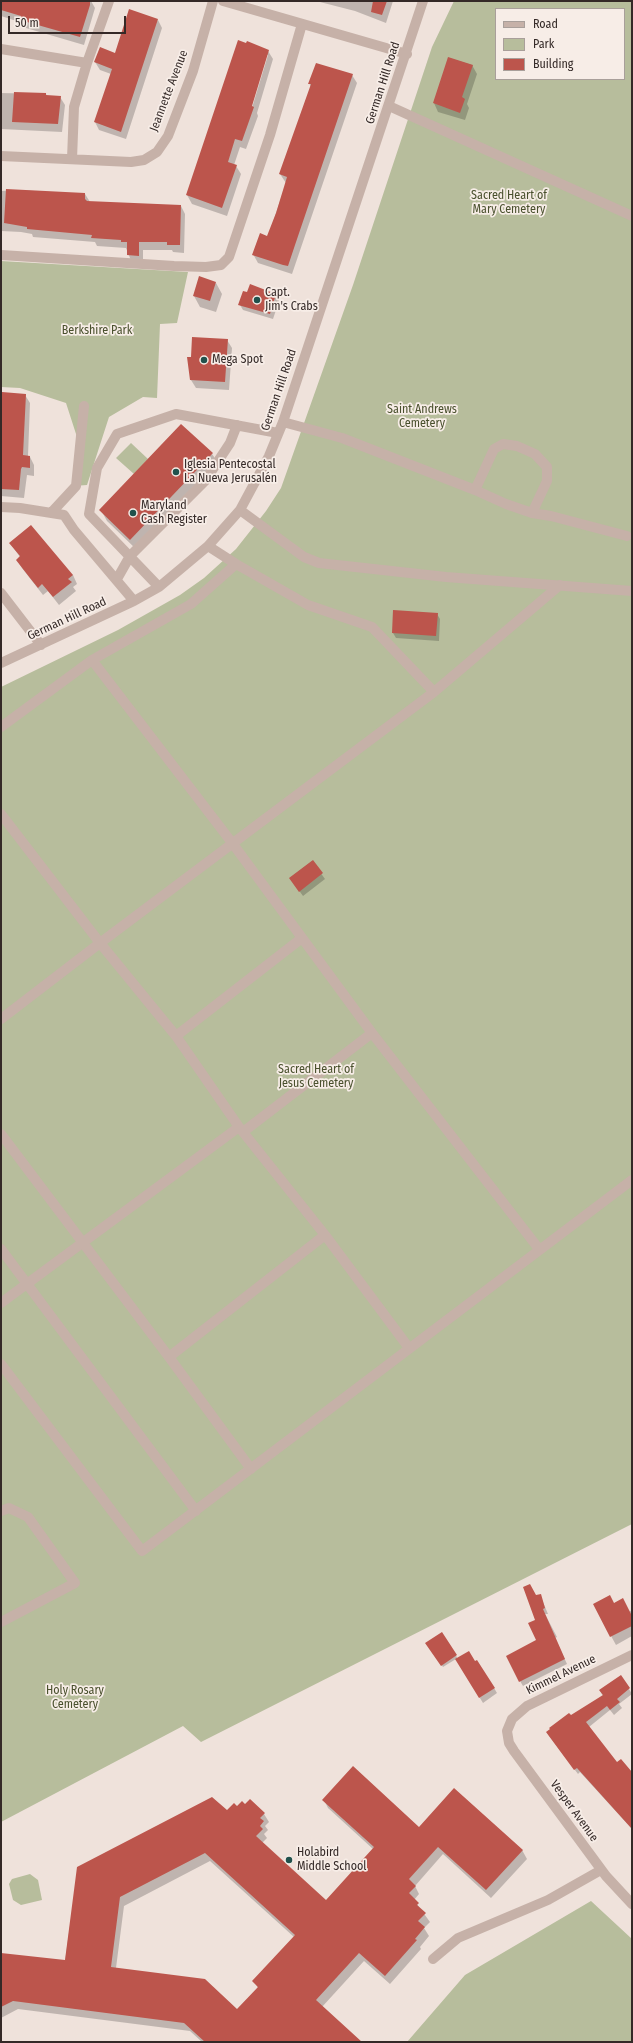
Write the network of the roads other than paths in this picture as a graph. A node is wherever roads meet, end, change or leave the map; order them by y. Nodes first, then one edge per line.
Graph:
1 (109, 1) edge
2 (213, 1) edge
3 (223, 1) edge
4 (423, 1) edge
5 (302, 24) junction
6 (1, 49) edge
7 (407, 54) junction
8 (87, 63) junction
9 (389, 106) junction
10 (1, 156) edge
11 (72, 159) junction
12 (632, 216) edge
13 (1, 255) edge
14 (84, 406) dead end
15 (283, 422) junction
16 (237, 425) junction
17 (278, 433) junction
18 (475, 490) junction
19 (1, 507) edge
20 (240, 510) junction
21 (51, 513) junction
22 (532, 513) junction
23 (628, 536) dead end
24 (208, 546) junction
25 (130, 556) junction
26 (236, 564) junction
27 (117, 579) junction
28 (560, 585) junction
29 (159, 587) junction
30 (632, 591) edge
31 (1, 593) edge
32 (134, 601) junction
33 (41, 645) junction
34 (92, 660) junction
35 (1, 663) edge
36 (434, 692) junction
37 (1, 727) edge
38 (1, 814) edge
39 (233, 844) junction
40 (302, 938) junction
41 (100, 943) junction
42 (1, 1019) edge
43 (372, 1033) junction
44 (176, 1036) junction
45 (241, 1129) junction
46 (1, 1134) edge
47 (632, 1180) edge
48 (325, 1235) junction
49 (83, 1242) junction
50 (539, 1249) junction
51 (1, 1250) edge
52 (27, 1283) junction
53 (1, 1303) edge
54 (409, 1348) junction
55 (169, 1356) junction
56 (1, 1364) edge
57 (252, 1469) junction
58 (1, 1511) edge
59 (196, 1511) junction
60 (1, 1622) edge
61 (632, 1655) edge
62 (508, 1726) joint
63 (601, 1870) junction
64 (632, 1904) edge
65 (433, 1959) dead end

1 - 8 street
2 - 11 street, Jeannette Avenue
3 - 5 street
4 - 7 street, German Hill Road
5 - 7 street
5 - 13 street
6 - 8 street
7 - 9 street, German Hill Road
8 - 11 street
9 - 12 street
9 - 15 street, German Hill Road
10 - 11 street, Jeannette Avenue
14 - 21 street
15 - 17 street, German Hill Road
15 - 18 street
16 - 17 street
16 - 25 street
16 - 25 street
17 - 20 street, German Hill Road
18 - 22 street
18 - 22 street
19 - 21 street
20 - 24 street, German Hill Road
20 - 28 street
21 - 27 street
22 - 23 street
24 - 26 street
24 - 29 street, German Hill Road
25 - 27 street
25 - 29 street
26 - 34 street
26 - 36 street
27 - 32 street
28 - 30 street
28 - 36 street
29 - 32 street, German Hill Road
31 - 33 street
32 - 33 street, German Hill Road
33 - 35 street, German Hill Road
34 - 37 street
34 - 39 street
36 - 39 street
38 - 41 street
39 - 40 street
39 - 41 street
40 - 43 street
40 - 44 street
41 - 42 street
41 - 44 street
43 - 45 street
43 - 50 street
44 - 45 street
45 - 48 street
45 - 49 street
46 - 49 street
47 - 50 street
48 - 54 street
48 - 55 street
49 - 52 street
49 - 55 street
50 - 54 street
51 - 52 street
52 - 53 street
52 - 59 street
54 - 57 street
55 - 57 street
56 - 59 street
57 - 59 street
58 - 60 street
61 - 62 street, Kimmel Avenue
62 - 63 street, Vesper Avenue
63 - 64 street, Vesper Avenue
63 - 65 street

